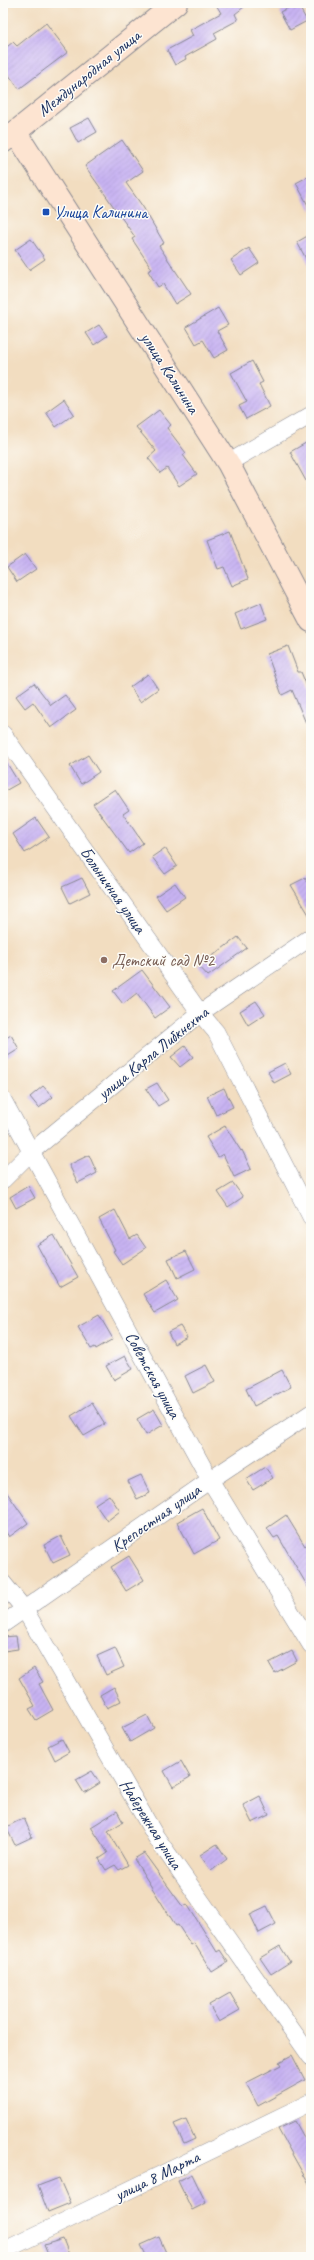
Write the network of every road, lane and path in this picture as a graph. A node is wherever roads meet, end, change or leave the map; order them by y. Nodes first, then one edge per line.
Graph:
1 (176, 3) edge
2 (9, 138) edge
3 (311, 415) edge
4 (228, 463) junction
5 (311, 621) edge
6 (3, 734) edge
7 (311, 937) edge
8 (200, 1013) junction
9 (3, 1100) edge
10 (31, 1152) junction
11 (3, 1180) edge
12 (311, 1217) edge
13 (311, 1413) edge
14 (210, 1480) junction
15 (3, 1583) edge
16 (25, 1610) junction
17 (3, 1624) edge
18 (311, 1645) edge
19 (311, 2057) edge
20 (311, 2102) edge
21 (3, 2251) edge

1 - 2 street, Международная улица
2 - 4 street, улица Калинина
3 - 4 street
4 - 5 street, улица Калинина
6 - 8 street, Больничная улица
7 - 8 street, улица Карла Либкнехта
8 - 10 street, улица Карла Либкнехта
8 - 12 street, Больничная улица
9 - 10 street, Советская улица
10 - 11 street, улица Карла Либкнехта
10 - 14 street, Советская улица
13 - 14 street, Крепостная улица
14 - 16 street, Крепостная улица
14 - 18 street, Советская улица
15 - 16 street, Набережная улица
16 - 17 street, Крепостная улица
16 - 19 street, Набережная улица
20 - 21 street, улица 8 Марта

